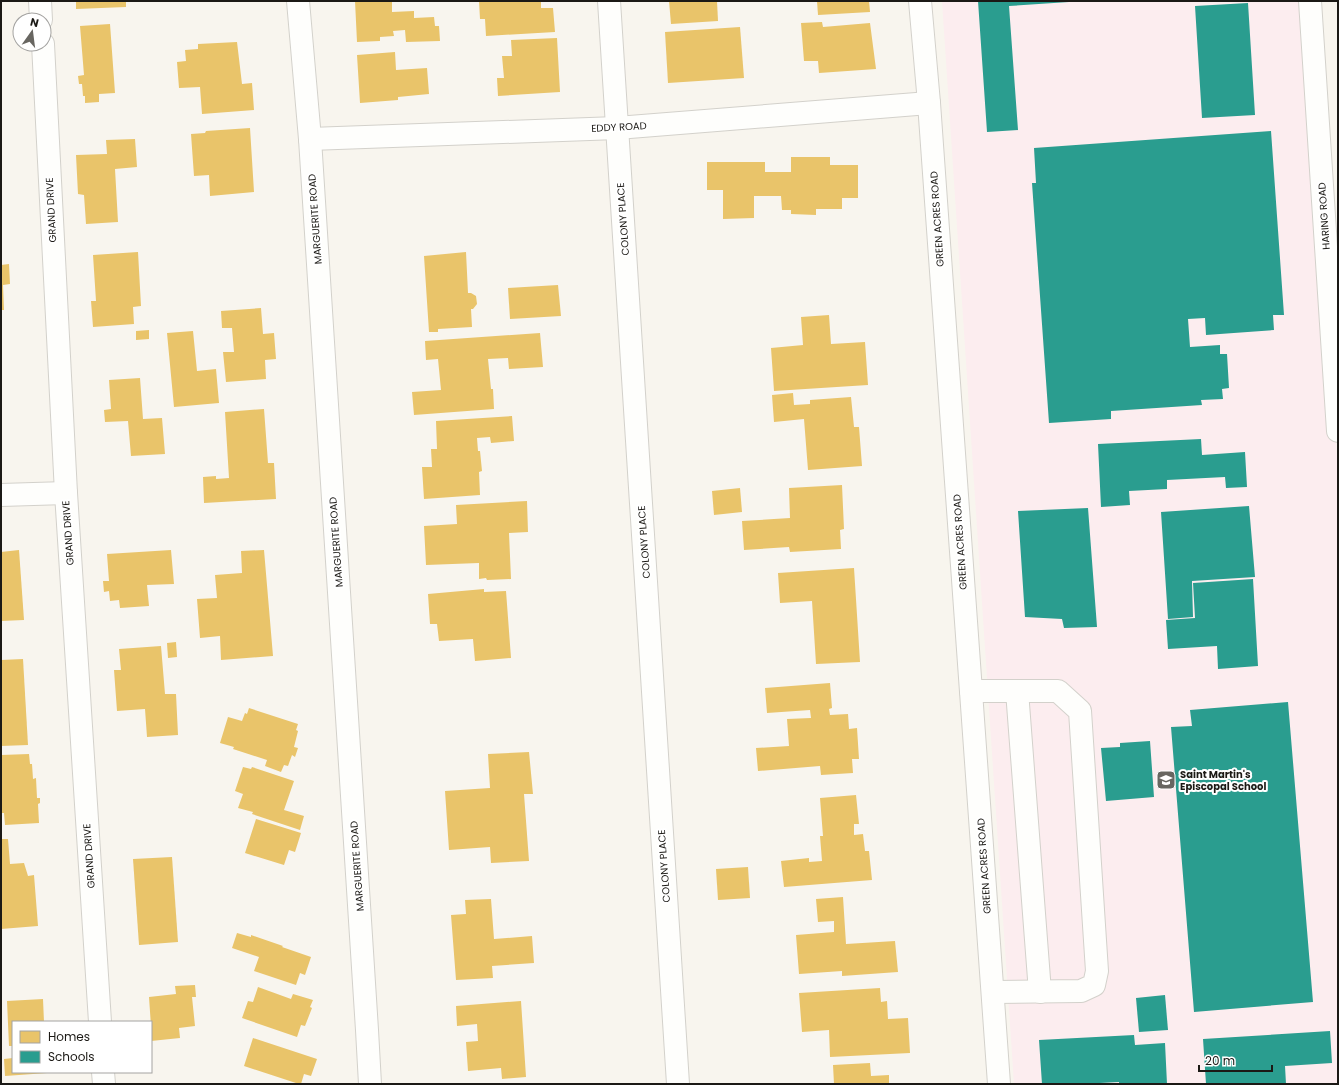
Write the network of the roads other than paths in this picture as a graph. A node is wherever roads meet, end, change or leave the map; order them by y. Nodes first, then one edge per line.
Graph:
1 (40, 1) edge
2 (298, 1) edge
3 (609, 1) edge
4 (920, 1) edge
5 (1310, 1) edge
6 (41, 12) edge
7 (43, 52) edge
8 (929, 103) junction
9 (617, 128) junction
10 (310, 139) junction
11 (1336, 366) edge
12 (1338, 431) edge
13 (66, 493) junction
14 (1, 495) edge
15 (971, 691) junction
16 (1017, 691) junction
17 (993, 992) junction
18 (1040, 992) junction
19 (100, 1021) edge
20 (103, 1073) edge
21 (104, 1084) edge
22 (370, 1084) edge
23 (678, 1084) edge
24 (999, 1084) edge

1 - 6 street
2 - 10 street, MARGUERITE ROAD
3 - 9 street, COLONY PLACE
4 - 8 street, GREEN ACRES ROAD
5 - 11 street, HARING ROAD
7 - 13 street, GRAND DRIVE
8 - 9 street, EDDY ROAD
8 - 15 street, GREEN ACRES ROAD
9 - 10 street, EDDY ROAD
9 - 23 street, COLONY PLACE
10 - 22 street, MARGUERITE ROAD
11 - 12 street, HARING ROAD
13 - 14 street
13 - 19 street, GRAND DRIVE
15 - 16 street
15 - 17 street, GREEN ACRES ROAD
16 - 18 street
16 - 18 street
17 - 18 street
17 - 24 street, GREEN ACRES ROAD
20 - 21 street

